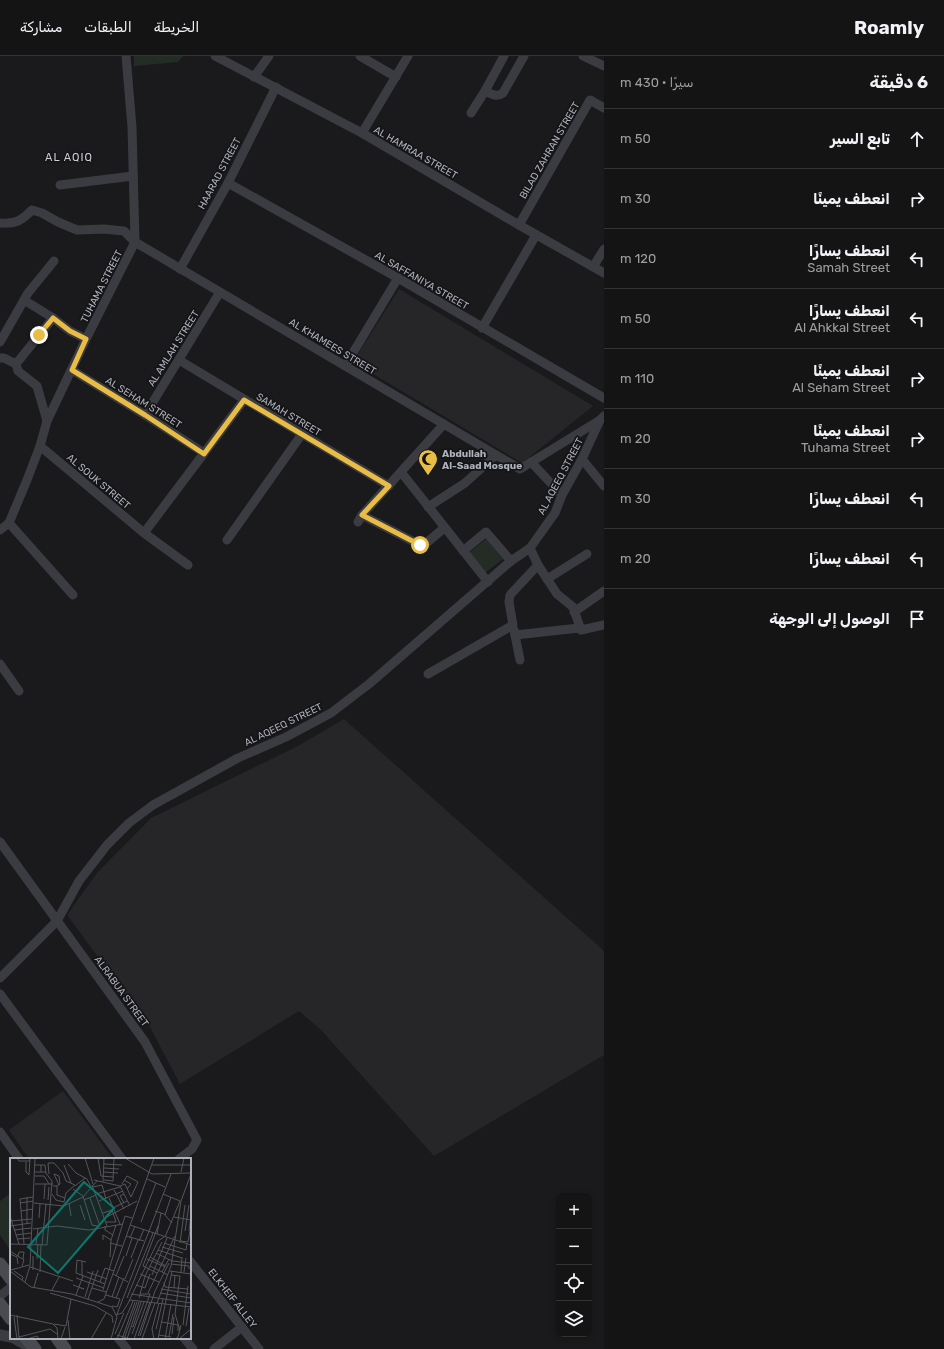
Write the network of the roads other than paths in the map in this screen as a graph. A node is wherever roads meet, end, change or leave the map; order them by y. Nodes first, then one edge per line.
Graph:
1 (126, 56) edge
2 (215, 56) edge
3 (269, 56) edge
4 (360, 56) edge
5 (408, 56) edge
6 (504, 56) edge
7 (524, 56) edge
8 (588, 57) edge
9 (604, 66) edge
10 (254, 77) junction
11 (396, 77) junction
12 (276, 87) junction
13 (486, 91) junction
14 (604, 108) edge
15 (471, 112) dead end
16 (362, 133) junction
17 (133, 176) junction
18 (228, 183) junction
19 (60, 185) dead end
20 (0, 223) edge
21 (519, 225) junction
22 (536, 235) junction
23 (135, 242) junction
24 (604, 249) edge
25 (54, 261) dead end
26 (593, 267) junction
27 (180, 269) junction
28 (604, 273) edge
29 (398, 278) junction
30 (220, 292) junction
31 (24, 300) junction
32 (53, 318) junction
33 (482, 328) junction
34 (86, 339) junction
35 (0, 342) edge
36 (0, 358) edge
37 (179, 360) junction
38 (16, 364) junction
39 (345, 366) junction
40 (72, 370) junction
41 (604, 398) edge
42 (244, 400) junction
43 (145, 415) junction
44 (602, 418) edge
45 (47, 421) junction
46 (444, 424) junction
47 (302, 434) junction
48 (40, 446) junction
49 (204, 454) junction
50 (496, 455) junction
51 (582, 459) junction
52 (531, 462) junction
53 (401, 472) junction
54 (389, 486) junction
55 (604, 486) edge
56 (562, 495) junction
57 (428, 507) junction
58 (9, 523) junction
59 (444, 528) junction
60 (0, 530) edge
61 (144, 533) junction
62 (227, 540) dead end
63 (530, 548) junction
64 (463, 551) junction
65 (587, 554) dead end
66 (511, 561) junction
67 (188, 565) dead end
68 (538, 566) junction
69 (547, 579) junction
70 (488, 582) junction
71 (604, 591) edge
72 (73, 596) dead end
73 (574, 612) junction
74 (513, 625) junction
75 (604, 625) edge
76 (579, 628) junction
77 (515, 635) junction
78 (520, 660) dead end
79 (0, 664) edge
80 (428, 674) dead end
81 (19, 691) dead end
82 (0, 842) edge
83 (57, 921) junction
84 (0, 978) edge
85 (0, 994) edge
86 (0, 1132) edge
87 (18, 1158) edge
88 (121, 1158) edge
89 (180, 1158) edge
90 (191, 1262) edge
91 (0, 1264) edge
92 (10, 1278) edge
93 (10, 1288) edge
94 (0, 1296) edge
95 (0, 1304) edge
96 (10, 1318) edge
97 (242, 1327) junction
98 (0, 1335) edge
99 (10, 1337) edge
100 (16, 1339) edge
101 (27, 1339) edge
102 (57, 1339) edge
103 (119, 1339) edge
104 (185, 1339) edge
105 (34, 1349) edge
106 (65, 1349) edge
107 (127, 1349) edge
108 (193, 1349) edge
109 (214, 1349) edge
110 (259, 1349) edge

1 - 17 street, TUHAMA STREET
2 - 10 street, AL HAMRAA STREET
3 - 10 street
4 - 11 street
5 - 11 street
6 - 13 street
7 - 13 street
8 - 9 street
10 - 12 street, AL HAMRAA STREET
11 - 16 street
12 - 16 street, AL HAMRAA STREET
12 - 18 street, HAARAD STREET
13 - 15 street
14 - 21 street, BILAD ZAHRAN STREET
16 - 21 street, AL HAMRAA STREET
17 - 19 street
17 - 23 street, TUHAMA STREET
18 - 27 street, HAARAD STREET
18 - 29 street, AL SAFFANIYA STREET
20 - 23 street, AL KHAMEES STREET
21 - 22 street, AL HAMRAA STREET
22 - 26 street, AL HAMRAA STREET
22 - 33 street
23 - 27 street, AL KHAMEES STREET
23 - 34 street, TUHAMA STREET
24 - 26 street
25 - 31 street
26 - 28 street, AL HAMRAA STREET
27 - 30 street, AL KHAMEES STREET
29 - 33 street, AL SAFFANIYA STREET
29 - 39 street
30 - 37 street, AL AMLAH STREET
30 - 39 street, AL KHAMEES STREET
31 - 32 street
31 - 35 street
32 - 34 street
32 - 38 street
33 - 41 street, AL SAFFANIYA STREET
34 - 40 street, TUHAMA STREET
36 - 38 street
37 - 42 street, SAMAH STREET
37 - 43 street, AL AMLAH STREET
38 - 45 street
39 - 46 street, AL KHAMEES STREET
40 - 43 street, AL SEHAM STREET
40 - 45 street, TUHAMA STREET
42 - 47 street, SAMAH STREET
42 - 49 street
43 - 49 street, AL SEHAM STREET
44 - 51 street, AL AQEEQ STREET
44 - 52 street
45 - 48 street, TUHAMA STREET
46 - 50 street, AL KHAMEES STREET
46 - 53 street
47 - 54 street, SAMAH STREET
47 - 62 street
48 - 58 street, TUHAMA STREET
48 - 61 street, AL SOUK STREET
49 - 61 street
50 - 52 street, AL KHAMEES STREET
50 - 57 street
51 - 55 street
51 - 56 street, AL AQEEQ STREET
52 - 56 street
53 - 54 street
53 - 57 street
54 - 59 street
56 - 63 street, AL AQEEQ STREET
57 - 59 street
58 - 60 street, TUHAMA STREET
58 - 72 street
59 - 64 street
61 - 67 street, AL SOUK STREET
63 - 66 street, AL AQEEQ STREET
63 - 68 street
64 - 66 street
64 - 70 street
65 - 69 street
66 - 70 street, AL AQEEQ STREET
68 - 69 street
68 - 74 street
69 - 73 street
70 - 83 street, AL AQEEQ STREET
71 - 73 street
73 - 76 street
74 - 77 street
74 - 80 street
75 - 76 street
76 - 77 street
77 - 78 street
79 - 81 street
82 - 83 street, ALRABUA STREET
83 - 84 street, AL AQEEQ STREET
83 - 89 street, ALRABUA STREET
85 - 88 street
86 - 87 street
90 - 97 street, ELKHEIF ALLEY
91 - 92 main road
93 - 94 street
95 - 96 main road
97 - 109 street
97 - 110 street, ELKHEIF ALLEY
98 - 99 street
100 - 105 street
101 - 105 main road
102 - 106 main road
103 - 107 street
104 - 108 street

